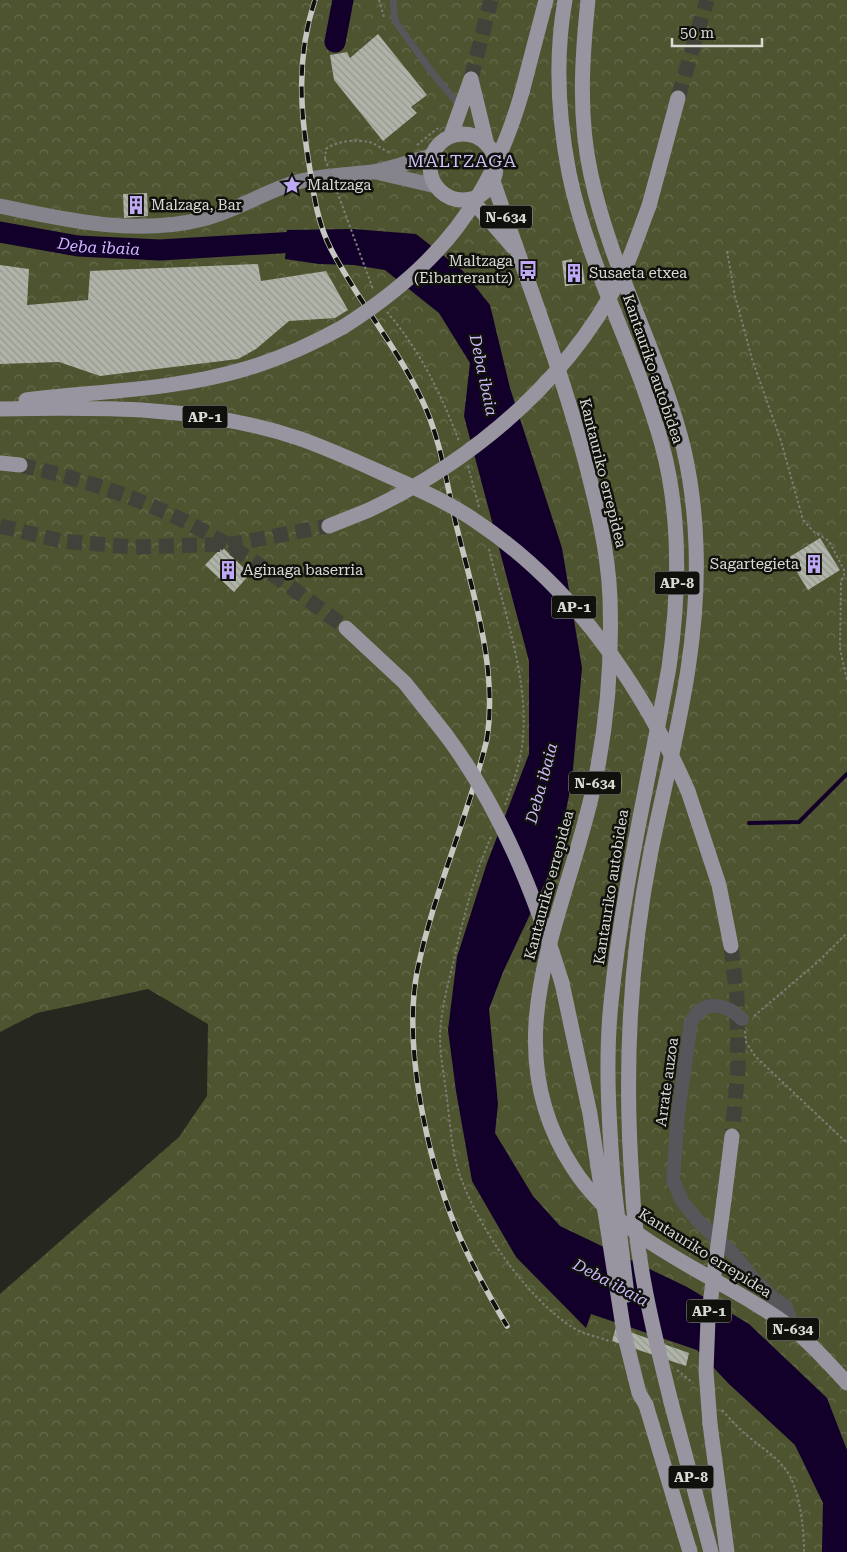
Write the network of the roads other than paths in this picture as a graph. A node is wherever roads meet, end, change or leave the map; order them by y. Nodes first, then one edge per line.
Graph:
1 (393, 0) edge
2 (546, 0) edge
3 (565, 0) edge
4 (588, 0) edge
5 (678, 98) tunnel mouth
6 (461, 108) junction
7 (446, 131) junction
8 (487, 145) junction
9 (431, 156) junction
10 (372, 172) junction
11 (493, 181) junction
12 (436, 186) junction
13 (472, 199) junction
14 (0, 206) edge
15 (518, 254) junction
16 (0, 403) edge
17 (0, 409) edge
18 (0, 463) edge
19 (20, 466) tunnel mouth
20 (329, 526) tunnel mouth
21 (346, 628) tunnel mouth
22 (732, 946) tunnel mouth
23 (743, 1022) road end
24 (732, 1136) tunnel mouth
25 (794, 1330) junction
26 (847, 1383) edge
27 (646, 1405) junction
28 (690, 1552) edge
29 (711, 1552) edge
30 (728, 1552) edge

1 - 6 lane
2 - 16 highway, bridge
3 - 27 highway, Kantauriko autobidea / AP-8, bridge
4 - 29 highway, Kantauriko autobidea / AP-8, bridge
5 - 20 highway, bridge
6 - 7 highway, N-634
6 - 8 highway, N-634
7 - 8 highway
7 - 9 highway, N-634
8 - 11 highway, N-634
9 - 10 main road
9 - 12 highway
10 - 12 main road
10 - 14 main road
11 - 13 highway, N-634
11 - 15 highway, Kantauriko errepidea / N-634
12 - 13 highway, N-634
13 - 15 highway, N-634
15 - 25 highway, Kantauriko errepidea / N-634
17 - 22 highway, AP-1, bridge
18 - 19 highway
21 - 27 highway, bridge
23 - 25 street, Arrate auzoa
24 - 30 highway, AP-1, bridge
25 - 26 highway, Kantauriko errepidea / N-634
27 - 28 highway, Kantauriko autobidea

